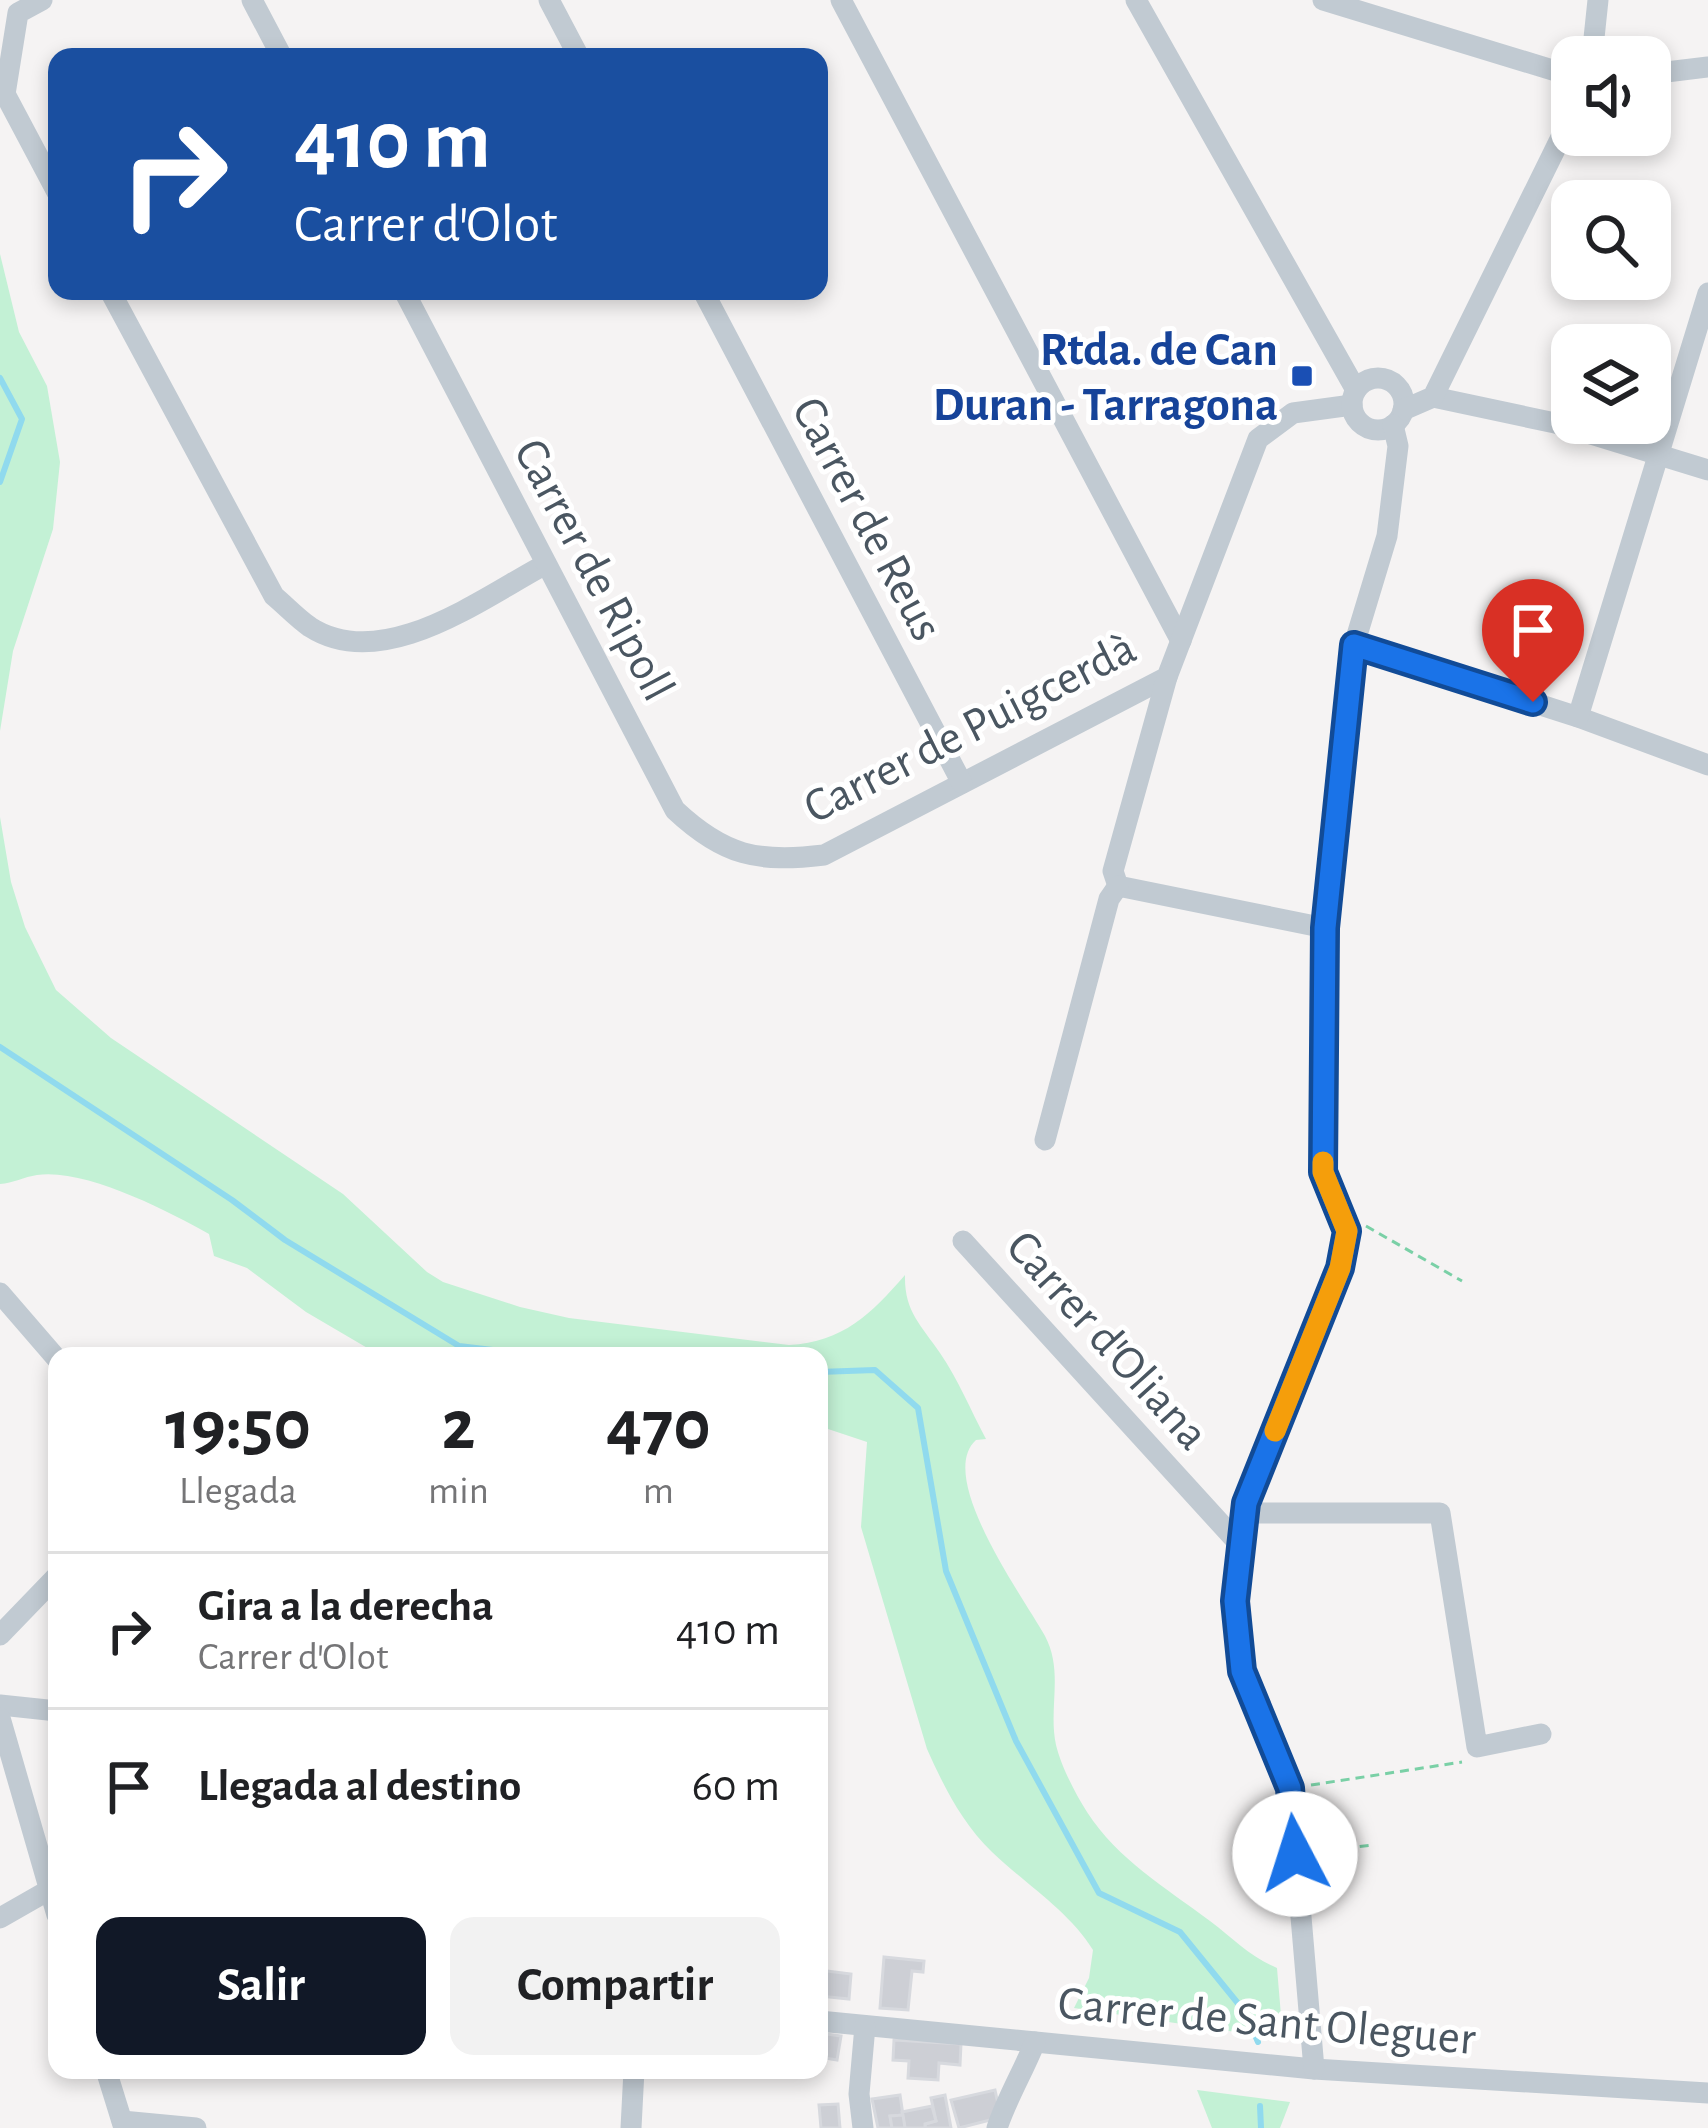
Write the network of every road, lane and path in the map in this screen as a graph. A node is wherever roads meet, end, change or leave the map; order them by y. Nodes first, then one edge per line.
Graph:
1 (43, 0) edge
2 (252, 0) edge
3 (549, 0) edge
4 (842, 0) edge
5 (1136, 0) edge
6 (1598, 0) edge
7 (1338, 2) edge
8 (1594, 36) edge
9 (277, 48) edge
10 (574, 48) edge
11 (1708, 67) edge
12 (1551, 69) edge
13 (1671, 71) edge
14 (1552, 156) edge
15 (48, 175) edge
16 (1708, 293) edge
17 (115, 300) edge
18 (409, 300) edge
19 (708, 300) edge
20 (1354, 397) junction
21 (1433, 397) junction
22 (1398, 417) junction
23 (1657, 454) junction
24 (1708, 470) edge
25 (546, 564) junction
26 (1181, 641) junction
27 (1354, 645) junction
28 (1167, 677) junction
29 (1578, 717) junction
30 (1708, 765) edge
31 (962, 783) junction
32 (745, 855) joint
33 (1118, 886) junction
34 (1325, 928) junction
35 (1045, 1140) dead end
36 (1347, 1231) junction
37 (962, 1241) dead end
38 (1462, 1280) dead end
39 (0, 1293) edge
40 (48, 1349) edge
41 (1245, 1513) junction
42 (1241, 1546) junction
43 (48, 1585) edge
44 (0, 1635) edge
45 (0, 1705) edge
46 (48, 1710) edge
47 (0, 1718) edge
48 (1541, 1734) dead end
49 (1477, 1747) junction
50 (1290, 1788) junction
51 (1373, 1845) dead end
52 (1295, 1854) junction
53 (48, 1886) edge
54 (48, 1891) edge
55 (0, 1918) edge
56 (828, 2022) edge
57 (865, 2026) junction
58 (1035, 2042) junction
59 (1314, 2069) junction
60 (109, 2079) edge
61 (634, 2079) edge
62 (1708, 2092) edge
63 (123, 2124) edge
64 (196, 2128) edge
65 (631, 2128) edge
66 (863, 2128) edge
67 (998, 2128) edge

1 - 15 street
2 - 9 street
3 - 10 street
4 - 26 street
5 - 20 street
6 - 8 street
7 - 12 street
11 - 13 street
14 - 21 street
16 - 23 street
17 - 25 street
18 - 25 street, Carrer de Ripoll
19 - 31 street, Carrer de Reus
20 - 22 street
20 - 22 street
20 - 26 street, Carrer de Puigcerdà
21 - 22 street
21 - 23 street
22 - 27 street
23 - 24 street
23 - 29 street
25 - 32 street, Carrer de Ripoll
26 - 28 street, Carrer de Puigcerdà
27 - 29 street
27 - 34 street
28 - 31 street, Carrer de Puigcerdà
28 - 33 street
29 - 30 street
31 - 32 street, Carrer de Puigcerdà
33 - 34 street
33 - 35 street
34 - 36 street
36 - 38 path
36 - 41 street
37 - 42 street, Carrer d'Oliana
39 - 40 street
41 - 42 street
41 - 49 street
42 - 50 street
43 - 44 street
45 - 46 street
47 - 53 street
48 - 49 street
49 - 50 path
50 - 52 street
51 - 52 path
52 - 59 street
54 - 55 street
56 - 57 street, Carrer de Sant Oleguer
57 - 58 street, Carrer de Sant Oleguer
57 - 66 street
58 - 59 street, Carrer de Sant Oleguer
58 - 67 street
59 - 62 street, Carrer de Sant Oleguer
60 - 63 street
61 - 65 street
63 - 64 street

